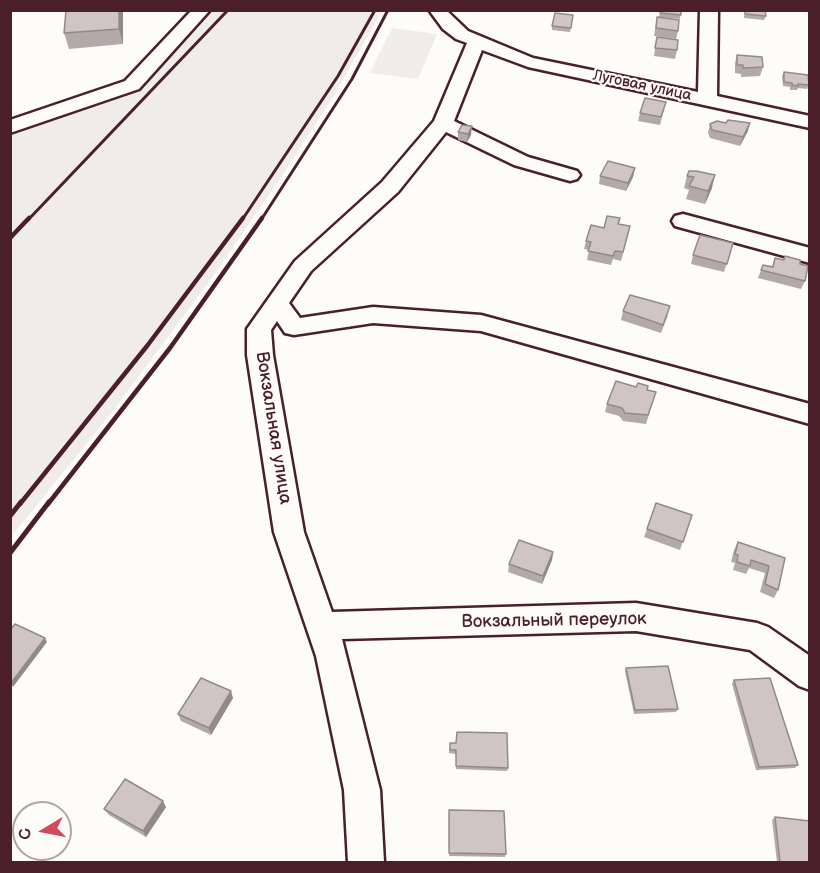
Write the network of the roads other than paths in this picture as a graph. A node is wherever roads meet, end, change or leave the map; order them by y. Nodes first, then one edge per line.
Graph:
1 (202, 10) edge
2 (436, 10) edge
3 (709, 10) edge
4 (477, 41) junction
5 (707, 100) junction
6 (810, 122) edge
7 (443, 123) junction
8 (10, 127) edge
9 (570, 175) dead end
10 (683, 221) dead end
11 (810, 256) edge
12 (277, 304) junction
13 (810, 414) edge
14 (320, 626) junction
15 (810, 675) edge
16 (366, 862) edge

1 - 8 street
2 - 4 street
3 - 5 street
4 - 5 street, Луговая улица
4 - 7 street, Вокзальная улица
5 - 6 street, Луговая улица
7 - 9 street
7 - 12 street, Вокзальная улица
10 - 11 street
12 - 13 street
12 - 14 street, Вокзальная улица
14 - 15 street, Вокзальный переулок
14 - 16 street, Вокзальная улица

